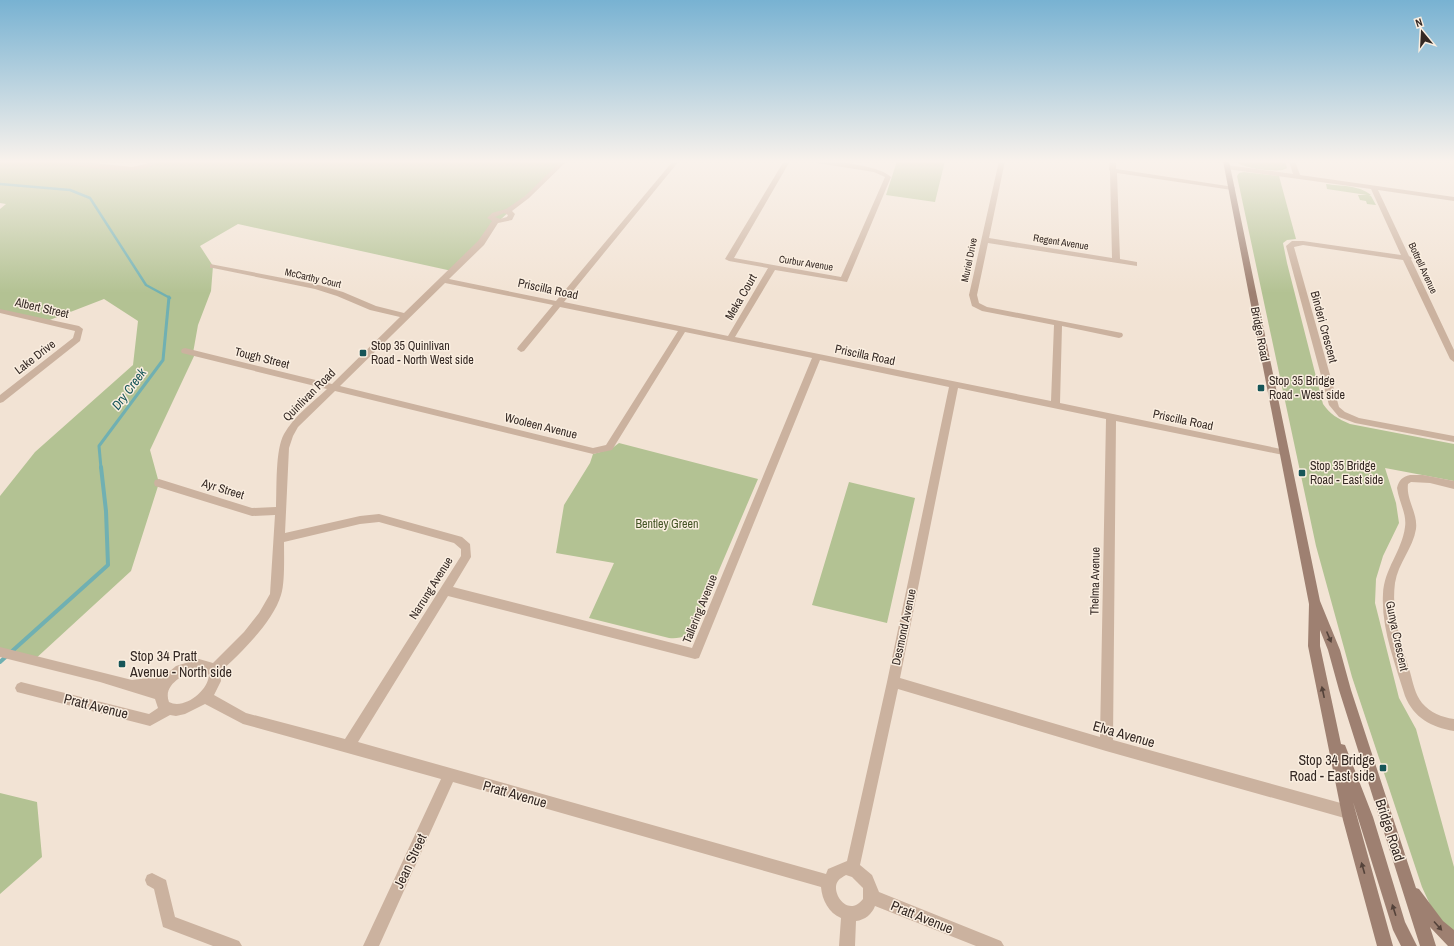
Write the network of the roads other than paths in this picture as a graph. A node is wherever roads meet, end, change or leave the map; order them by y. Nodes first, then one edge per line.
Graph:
1 (516, 205) edge
2 (640, 205) edge
3 (761, 205) edge
4 (876, 205) edge
5 (993, 205) edge
6 (1114, 205) edge
7 (1235, 205) edge
8 (1382, 205) edge
9 (985, 240) junction
10 (1408, 258) junction
11 (1116, 261) junction
12 (1134, 264) dead end
13 (213, 266) dead end
14 (772, 268) junction
15 (443, 280) junction
16 (559, 304) junction
17 (0, 311) edge
18 (406, 316) junction
19 (1058, 323) junction
20 (79, 329) joint
21 (683, 329) junction
22 (1119, 335) dead end
23 (730, 339) junction
24 (521, 349) dead end
25 (185, 351) dead end
26 (817, 357) junction
27 (1454, 359) edge
28 (954, 385) junction
29 (333, 388) junction
30 (0, 400) edge
31 (1055, 406) junction
32 (1111, 417) junction
33 (1454, 439) edge
34 (1283, 452) junction
35 (159, 483) dead end
36 (1454, 485) edge
37 (281, 511) junction
38 (279, 539) junction
39 (445, 590) junction
40 (1314, 601) junction
41 (0, 652) edge
42 (213, 670) junction
43 (168, 681) junction
44 (893, 682) junction
45 (131, 684) junction
46 (21, 688) dead end
47 (160, 695) junction
48 (205, 697) junction
49 (168, 708) junction
50 (1329, 721) junction
51 (1454, 725) edge
52 (348, 746) junction
53 (1106, 746) junction
54 (449, 776) junction
55 (1348, 812) junction
56 (852, 869) junction
57 (152, 880) dead end
58 (829, 882) junction
59 (1408, 886) junction
60 (871, 897) junction
61 (849, 914) junction
62 (1454, 941) edge
63 (234, 946) edge
64 (371, 946) edge
65 (847, 946) edge
66 (996, 946) edge
67 (1385, 946) edge
68 (1409, 946) edge
69 (1428, 946) edge

1 - 15 street, Quinlivan Road
2 - 16 street
3 - 14 street
4 - 14 street, Curbur Avenue
5 - 9 street, Muriel Drive
6 - 11 street
7 - 34 main road, Bridge Road
8 - 10 street, Bottrell Avenue
9 - 11 street, Regent Avenue
9 - 19 street, Muriel Drive
10 - 27 street, Bottrell Avenue
10 - 33 street, Binderi Crescent
11 - 12 street, Regent Avenue
13 - 18 street, McCarthy Court
14 - 23 street, Meka Court
15 - 16 street, Priscilla Road
15 - 18 street, Quinlivan Road
16 - 21 street, Priscilla Road
16 - 24 street
17 - 20 street, Albert Street
18 - 29 street, Quinlivan Road
19 - 22 street, Muriel Drive
19 - 31 street
20 - 30 street, Lake Drive
21 - 23 street, Priscilla Road
21 - 29 street, Wooleen Avenue
23 - 26 street, Priscilla Road
25 - 29 street, Tough Street
26 - 28 street, Priscilla Road
26 - 39 street, Tallering Avenue
28 - 31 street, Priscilla Road
28 - 44 street, Desmond Avenue
29 - 37 street, Quinlivan Road
31 - 32 street, Priscilla Road
32 - 34 street, Priscilla Road
32 - 53 street, Thelma Avenue
34 - 40 main road, Bridge Road
35 - 37 street, Ayr Street
36 - 51 street, Gunya Crescent
37 - 38 street, Quinlivan Road
38 - 39 street, Narrung Avenue
38 - 42 street, Quinlivan Road
39 - 52 street, Narrung Avenue
50 -> 40 main road, Bridge Road
40 -> 59 main road, Bridge Road
41 - 45 street
42 - 43 street
42 - 48 street
43 - 45 street
43 - 47 street
44 - 53 street, Elva Avenue
44 - 56 street, Desmond Avenue
45 - 47 street
46 - 49 street, Pratt Avenue
47 - 49 street
48 - 49 street
48 - 52 street, Pratt Avenue
50 - 55 main road, Bridge Road
68 -> 50 main road
52 - 54 street, Pratt Avenue
53 - 55 street, Elva Avenue
54 - 58 street, Pratt Avenue
54 - 64 street, Jean Street
67 -> 55 main road, Bridge Road
56 - 58 street
56 - 60 street
57 - 63 street
58 - 61 street
59 -> 62 main road
59 - 69 main road, Bridge Road
60 - 61 street
60 - 66 street, Pratt Avenue
61 - 65 street

